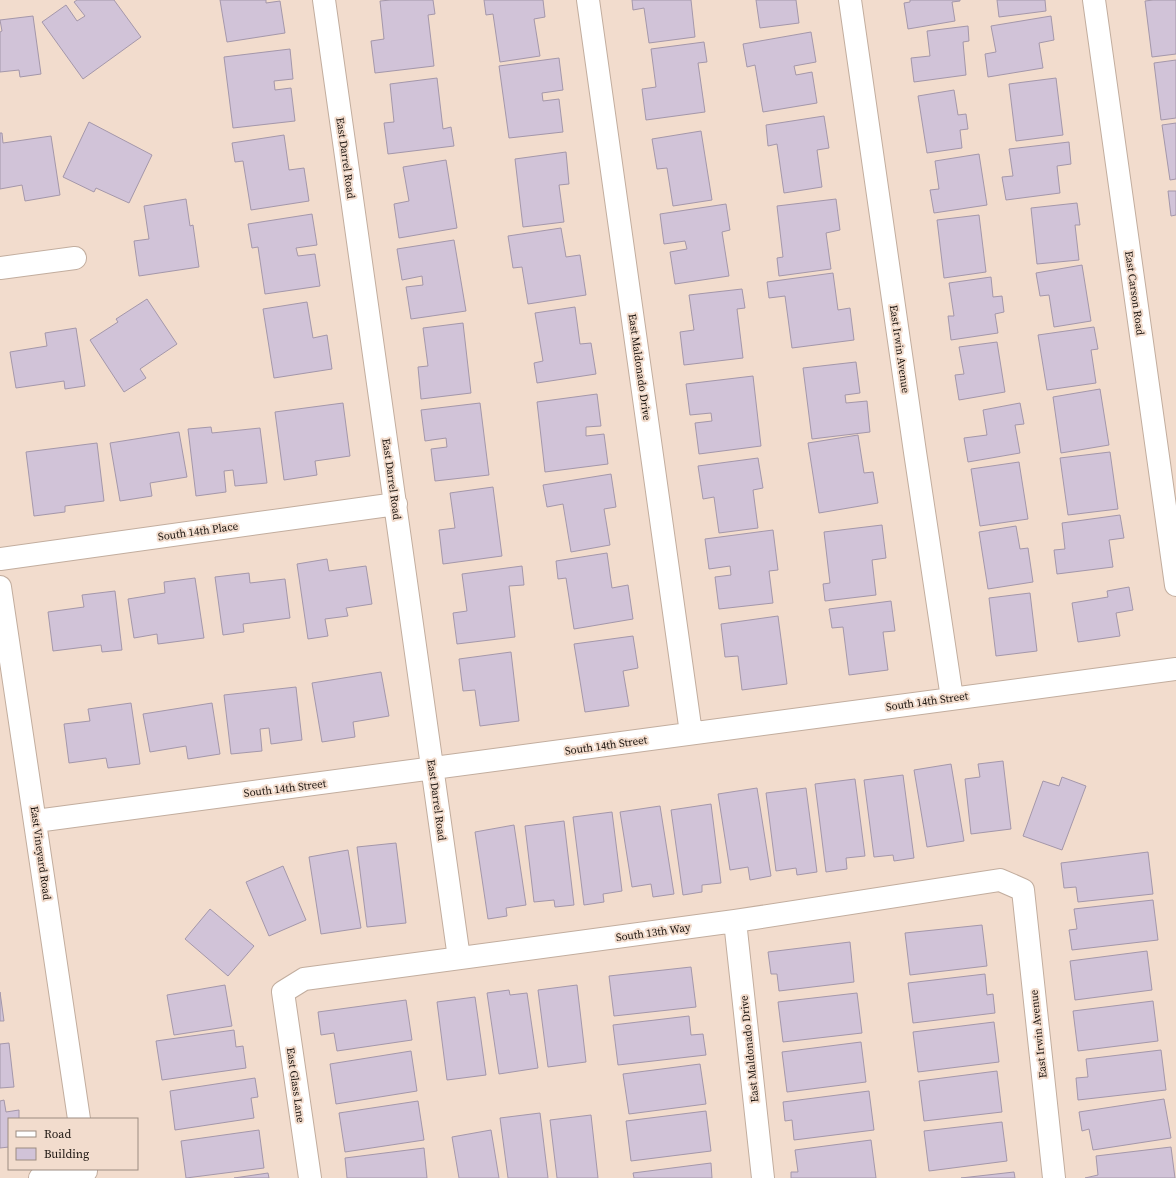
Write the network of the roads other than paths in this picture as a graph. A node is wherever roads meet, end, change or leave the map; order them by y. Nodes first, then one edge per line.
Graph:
1 (324, 0) edge
2 (588, 0) edge
3 (850, 0) edge
4 (1094, 0) edge
5 (75, 258) dead end
6 (0, 268) edge
7 (396, 504) junction
8 (0, 560) edge
9 (1176, 585) edge
10 (0, 587) edge
11 (1176, 669) edge
12 (952, 698) junction
13 (691, 733) junction
14 (433, 769) junction
15 (36, 821) junction
16 (1023, 890) joint
17 (735, 921) junction
18 (459, 958) junction
19 (283, 992) joint
20 (79, 1118) edge
21 (87, 1173) edge
22 (40, 1178) edge
23 (310, 1178) edge
24 (763, 1178) edge
25 (1054, 1178) edge

1 - 7 street, East Darrel Road
2 - 13 street, East Maldonado Drive
3 - 12 street, East Irwin Avenue
4 - 9 street, East Carson Road
5 - 6 street
7 - 8 street, South 14th Place
7 - 14 street, East Darrel Road
10 - 15 street, East Vineyard Road
11 - 12 street, South 14th Street
12 - 13 street, South 14th Street
13 - 14 street, South 14th Street
14 - 15 street, South 14th Street
14 - 18 street, East Darrel Road
15 - 20 street, East Vineyard Road
16 - 17 street, South 13th Way
16 - 25 street, East Irwin Avenue
17 - 18 street, South 13th Way
17 - 24 street, East Maldonado Drive
18 - 19 street, South 13th Way
19 - 23 street, East Glass Lane
21 - 22 street

